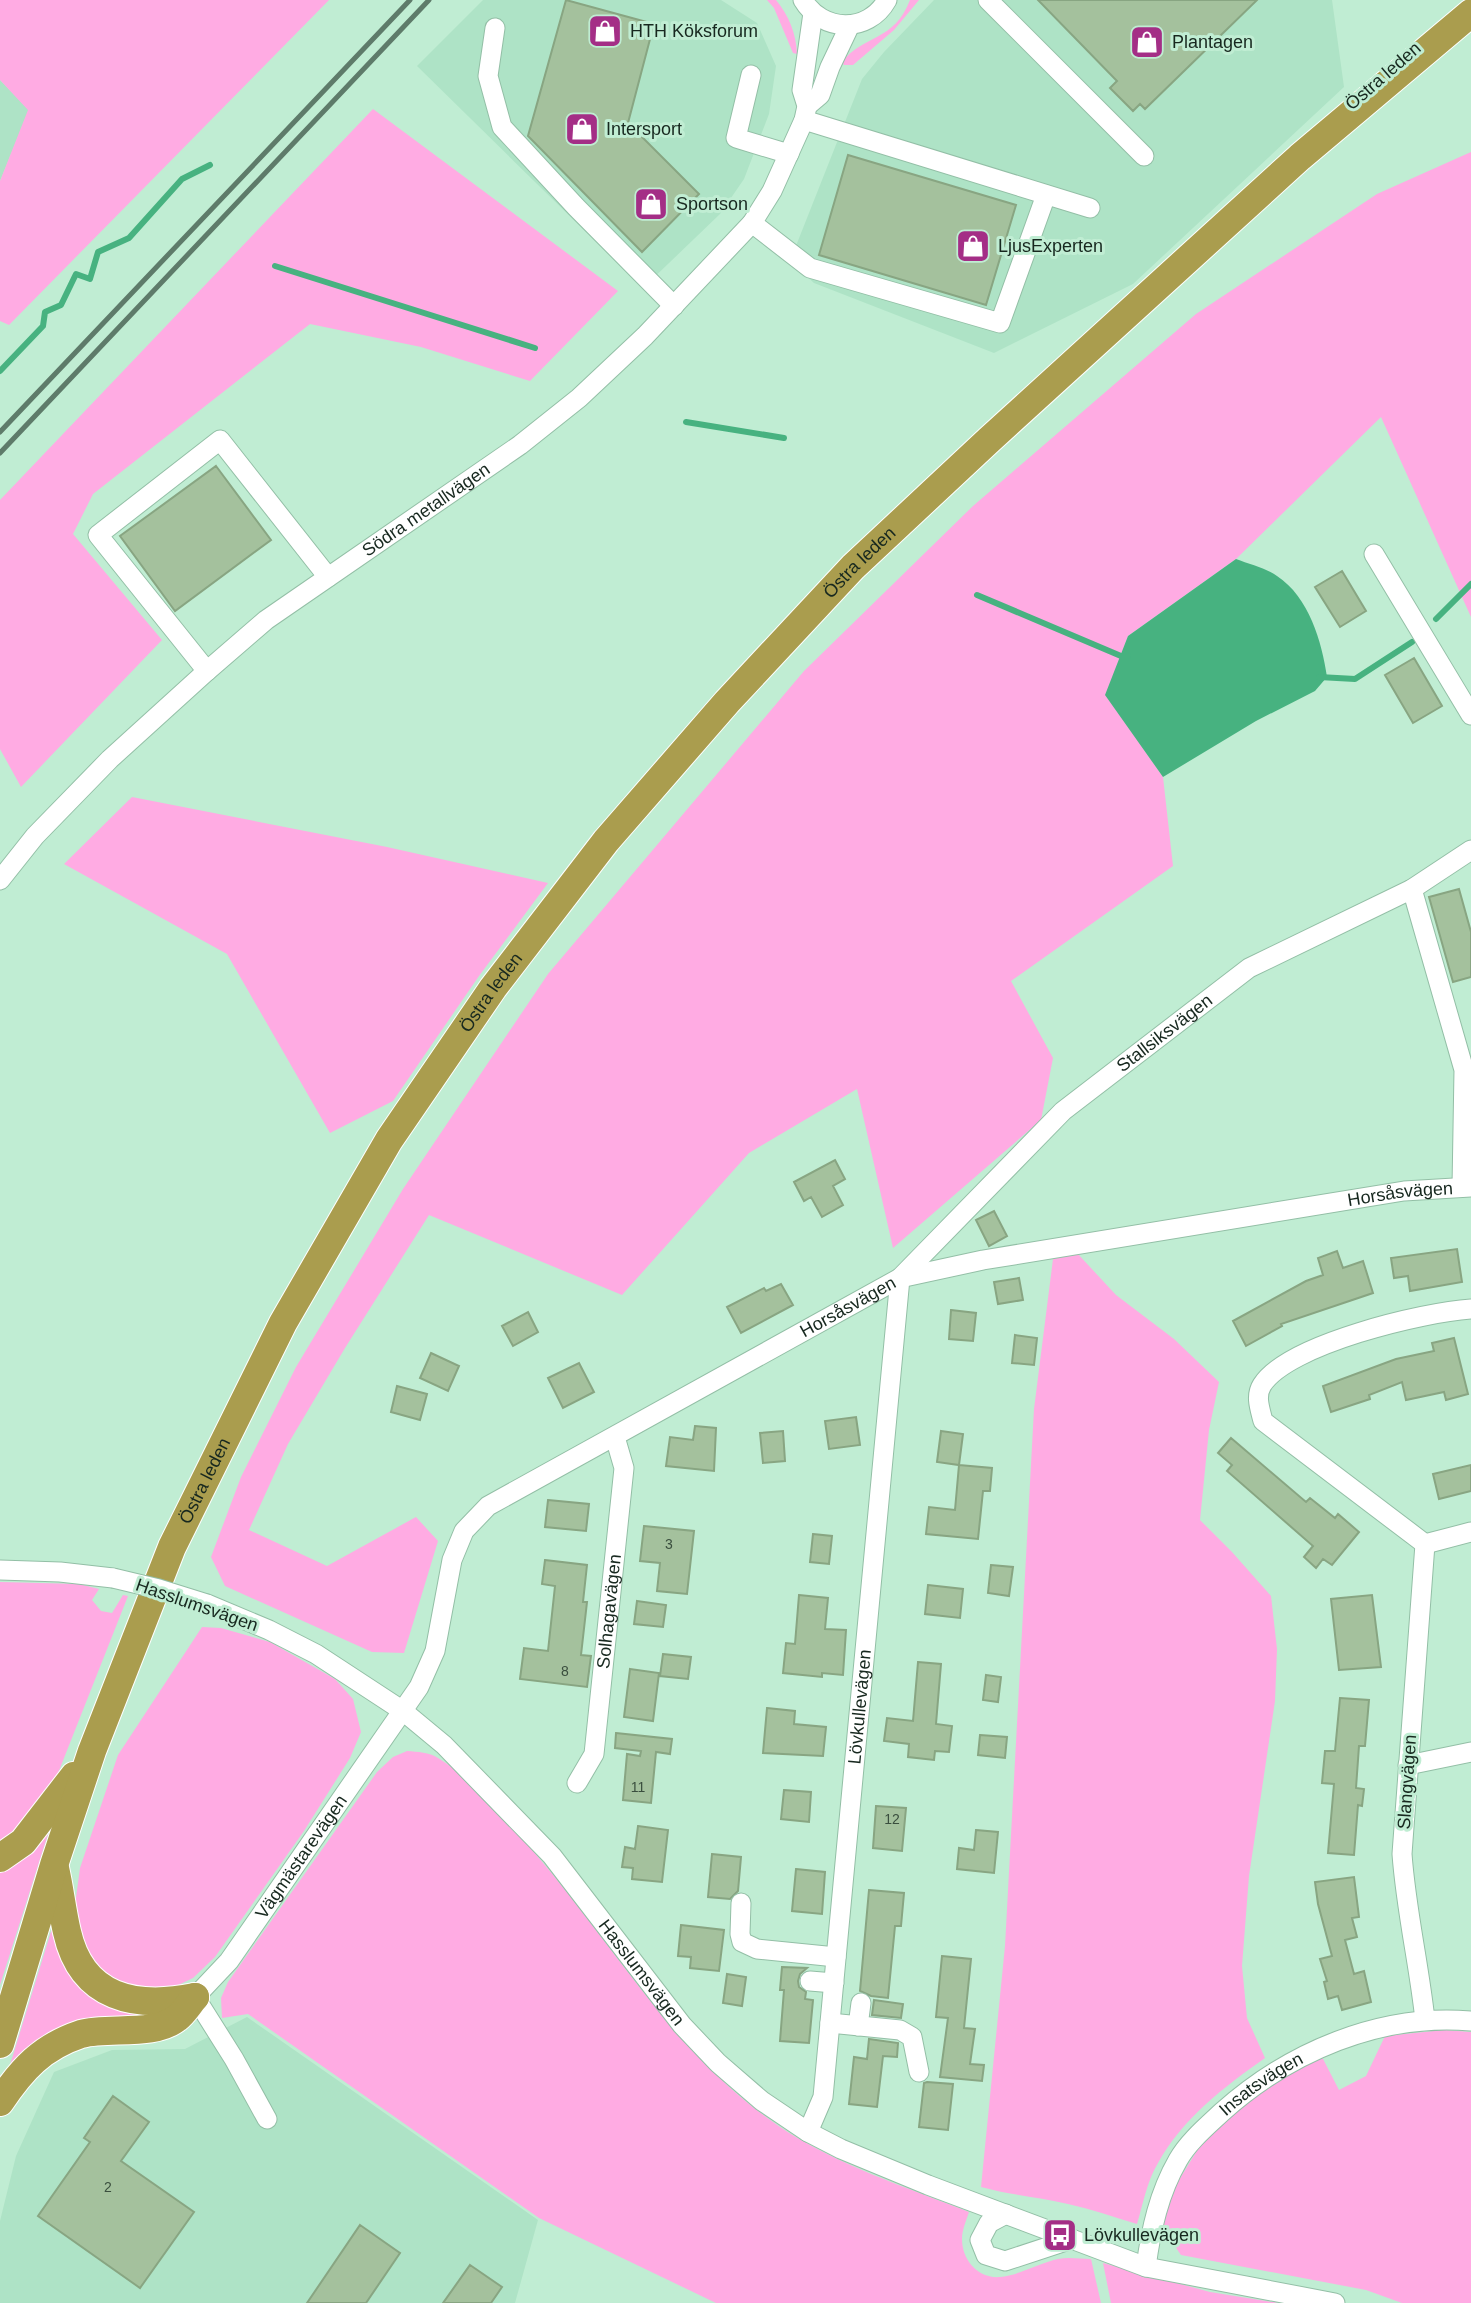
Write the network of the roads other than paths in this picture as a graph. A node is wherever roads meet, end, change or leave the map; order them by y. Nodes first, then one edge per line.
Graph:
1 (988, 0) edge
2 (1471, 1) edge
3 (887, 2) edge
4 (808, 7) edge
5 (1471, 13) edge
6 (849, 26) junction
7 (495, 28) dead end
8 (751, 75) dead end
9 (805, 113) junction
10 (789, 154) junction
11 (1144, 156) dead end
12 (1300, 157) junction
13 (1046, 195) junction
14 (1090, 208) dead end
15 (752, 223) junction
16 (674, 306) junction
17 (1374, 554) dead end
18 (328, 577) junction
19 (207, 671) junction
20 (1471, 715) edge
21 (1471, 850) edge
22 (0, 880) edge
23 (1412, 889) junction
24 (1467, 1187) edge
25 (900, 1278) junction
26 (1471, 1309) edge
27 (615, 1437) junction
28 (1471, 1532) edge
29 (1425, 1544) junction
30 (0, 1570) edge
31 (403, 1711) junction
32 (92, 1751) junction
33 (1471, 1752) edge
34 (1408, 1765) junction
35 (577, 1783) dead end
36 (0, 1858) edge
37 (54, 1865) junction
38 (741, 1903) dead end
39 (836, 1957) junction
40 (810, 1981) dead end
41 (834, 1983) junction
42 (195, 1997) junction
43 (861, 2003) dead end
44 (1425, 2020) junction
45 (1471, 2021) edge
46 (830, 2023) junction
47 (858, 2026) junction
48 (0, 2044) edge
49 (919, 2071) dead end
50 (0, 2102) edge
51 (267, 2119) dead end
52 (808, 2132) junction
53 (1006, 2214) junction
54 (1072, 2239) junction
55 (1146, 2267) junction
56 (1335, 2303) edge

1 - 11 street
2 - 12 highway, Östra leden
3 - 6 street
4 - 6 street
4 - 9 street, Södra metallvägen
5 - 12 highway, Östra leden
6 - 9 street, Södra metallvägen
7 - 16 street
8 - 10 street
9 - 10 street, Södra metallvägen
9 - 13 street
10 - 15 street, Södra metallvägen
12 - 32 highway, Östra leden
13 - 14 street
13 - 15 street
15 - 16 street, Södra metallvägen
16 - 18 street, Södra metallvägen
17 - 20 street
18 - 19 street, Södra metallvägen
18 - 19 street
19 - 22 street, Södra metallvägen
21 - 23 street, Stallsiksvägen
23 - 24 street
23 - 25 street, Stallsiksvägen
24 - 25 street, Horsåsvägen
25 - 27 street, Horsåsvägen
25 - 39 street, Lövkullevägen
26 - 29 street
27 - 31 street, Horsåsvägen
27 - 35 street, Solhagavägen
28 - 29 street
29 - 34 street, Slangvägen
30 - 31 street, Hasslumsvägen, bridge
31 - 42 street, Vägmästarevägen
31 - 52 street, Hasslumsvägen
32 - 36 highway
32 - 37 highway, Östra leden
33 - 34 street
34 - 44 street, Slangvägen
37 - 42 highway
37 - 48 highway, Östra leden
38 - 39 street
39 - 41 street, Lövkullevägen
40 - 41 street
41 - 46 street, Lövkullevägen
42 - 50 highway
42 - 51 street
43 - 47 street
44 - 45 street, Insatsvägen
44 - 55 street, Insatsvägen
46 - 47 street
46 - 52 street, Lövkullevägen
47 - 49 street
52 - 53 street, Hasslumsvägen
53 - 54 street, Hasslumsvägen
53 - 54 street
54 - 55 street, Hasslumsvägen
55 - 56 street, Hasslumsvägen

